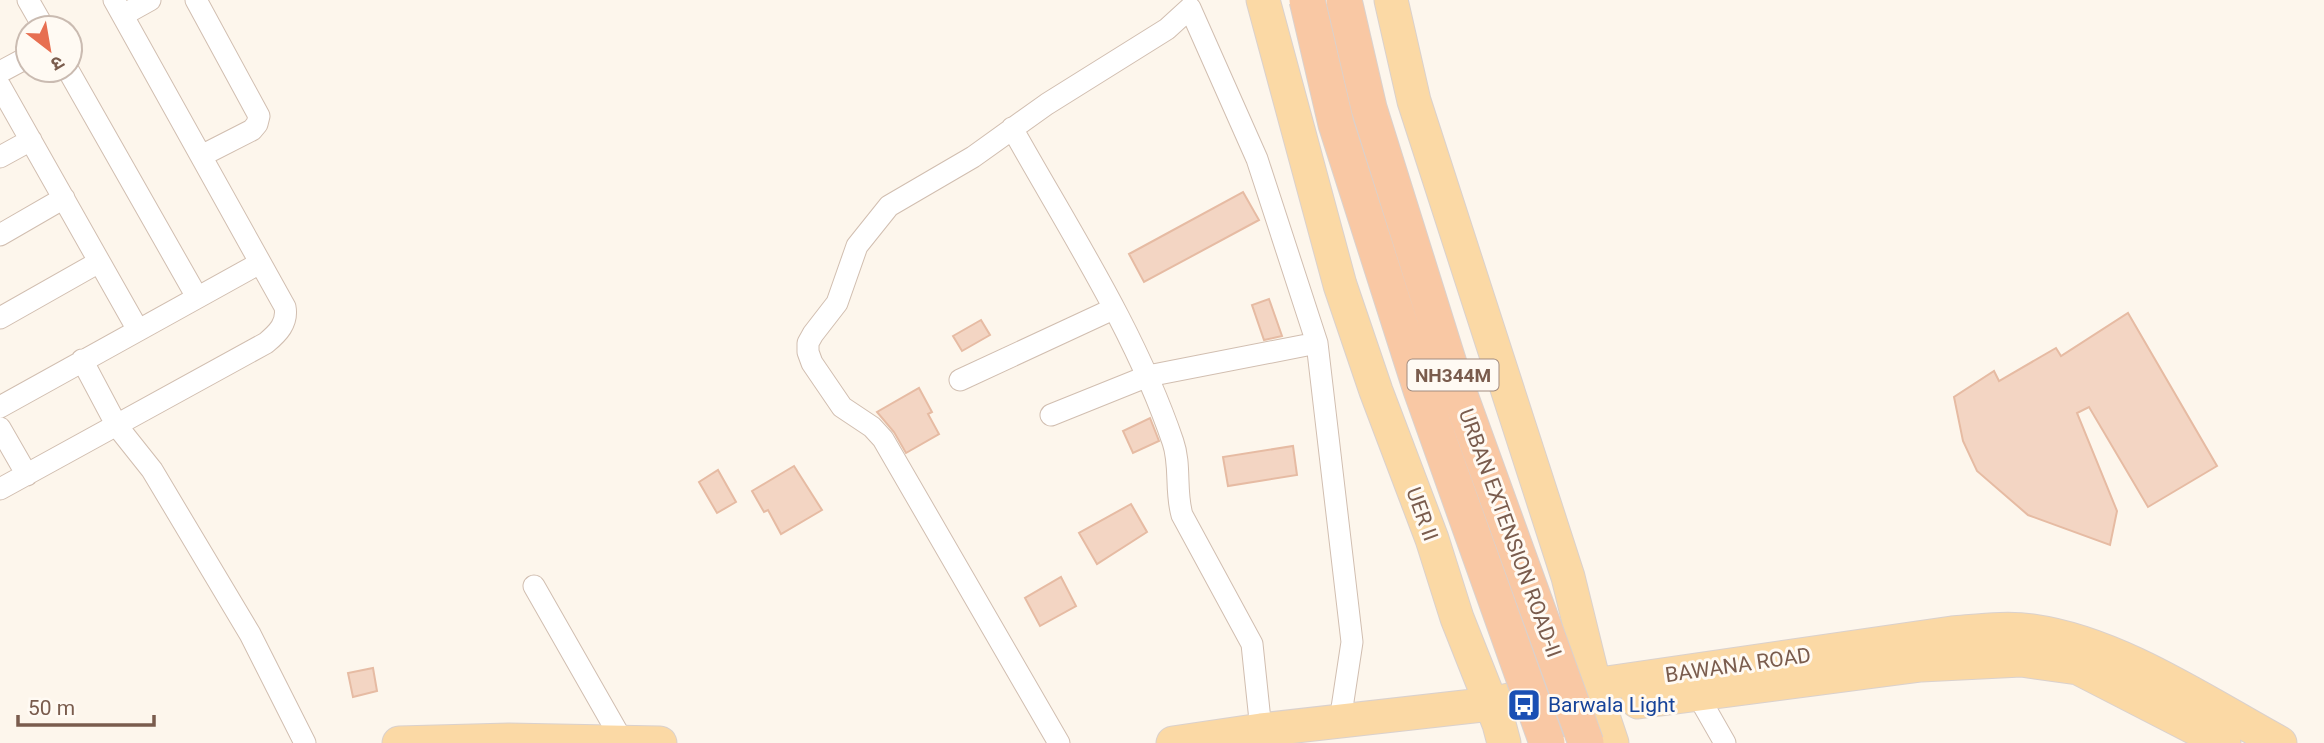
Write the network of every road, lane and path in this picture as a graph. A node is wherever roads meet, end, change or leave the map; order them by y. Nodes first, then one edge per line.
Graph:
1 (150, 0) edge
2 (196, 0) edge
3 (1263, 0) edge
4 (1307, 0) edge
5 (1344, 0) edge
6 (1391, 0) edge
7 (118, 8) edge
8 (76, 84) edge
9 (0, 86) edge
10 (1012, 128) junction
11 (31, 139) junction
12 (201, 156) junction
13 (0, 157) edge
14 (64, 198) junction
15 (0, 235) edge
16 (99, 262) junction
17 (260, 263) junction
18 (197, 297) junction
19 (1113, 309) junction
20 (0, 318) edge
21 (138, 330) junction
22 (1317, 343) junction
23 (82, 360) junction
24 (1148, 376) junction
25 (960, 380) dead end
26 (0, 407) edge
27 (1051, 415) dead end
28 (117, 426) junction
29 (0, 428) edge
30 (27, 475) junction
31 (0, 489) edge
32 (534, 586) dead end
33 (1697, 694) junction
34 (1598, 696) junction
35 (1498, 724) edge
36 (1261, 730) junction
37 (1335, 732) edge
38 (509, 742) edge
39 (623, 742) edge
40 (305, 743) edge
41 (399, 743) edge
42 (660, 743) edge
43 (1059, 743) edge
44 (1172, 743) edge
45 (1547, 743) edge
46 (1586, 743) edge
47 (1612, 743) edge
48 (1725, 743) edge
49 (2224, 743) edge
50 (2280, 743) edge

1 - 7 street
2 - 12 street
3 - 35 main road, UER II
4 - 45 highway, URBAN EXTENSION ROAD-II / NH344M, bridge
5 - 46 highway, URBAN EXTENSION ROAD-II / NH344M, bridge
6 - 34 main road
7 - 12 street
8 - 18 street
9 - 11 street
10 - 19 street
10 - 22 street
10 - 43 street
11 - 13 street
11 - 14 street
12 - 17 street
14 - 15 street
14 - 16 street
16 - 20 street
16 - 21 street
17 - 18 street
17 - 28 street
18 - 21 street
19 - 24 street
19 - 25 street
21 - 23 street
22 - 24 street
22 - 37 street
23 - 26 street
23 - 28 street
24 - 27 street
24 - 36 street
28 - 30 street
28 - 40 street
29 - 30 street
30 - 31 street
32 - 39 street
33 - 34 main road, BAWANA ROAD
33 - 48 street
33 - 49 main road, BAWANA ROAD
34 - 35 main road, BAWANA ROAD
34 - 47 main road
34 - 50 main road, BAWANA ROAD
35 - 37 main road, BAWANA ROAD
36 - 37 main road, BAWANA ROAD
36 - 44 main road, BAWANA ROAD
38 - 39 main road
38 - 41 main road
39 - 42 main road

